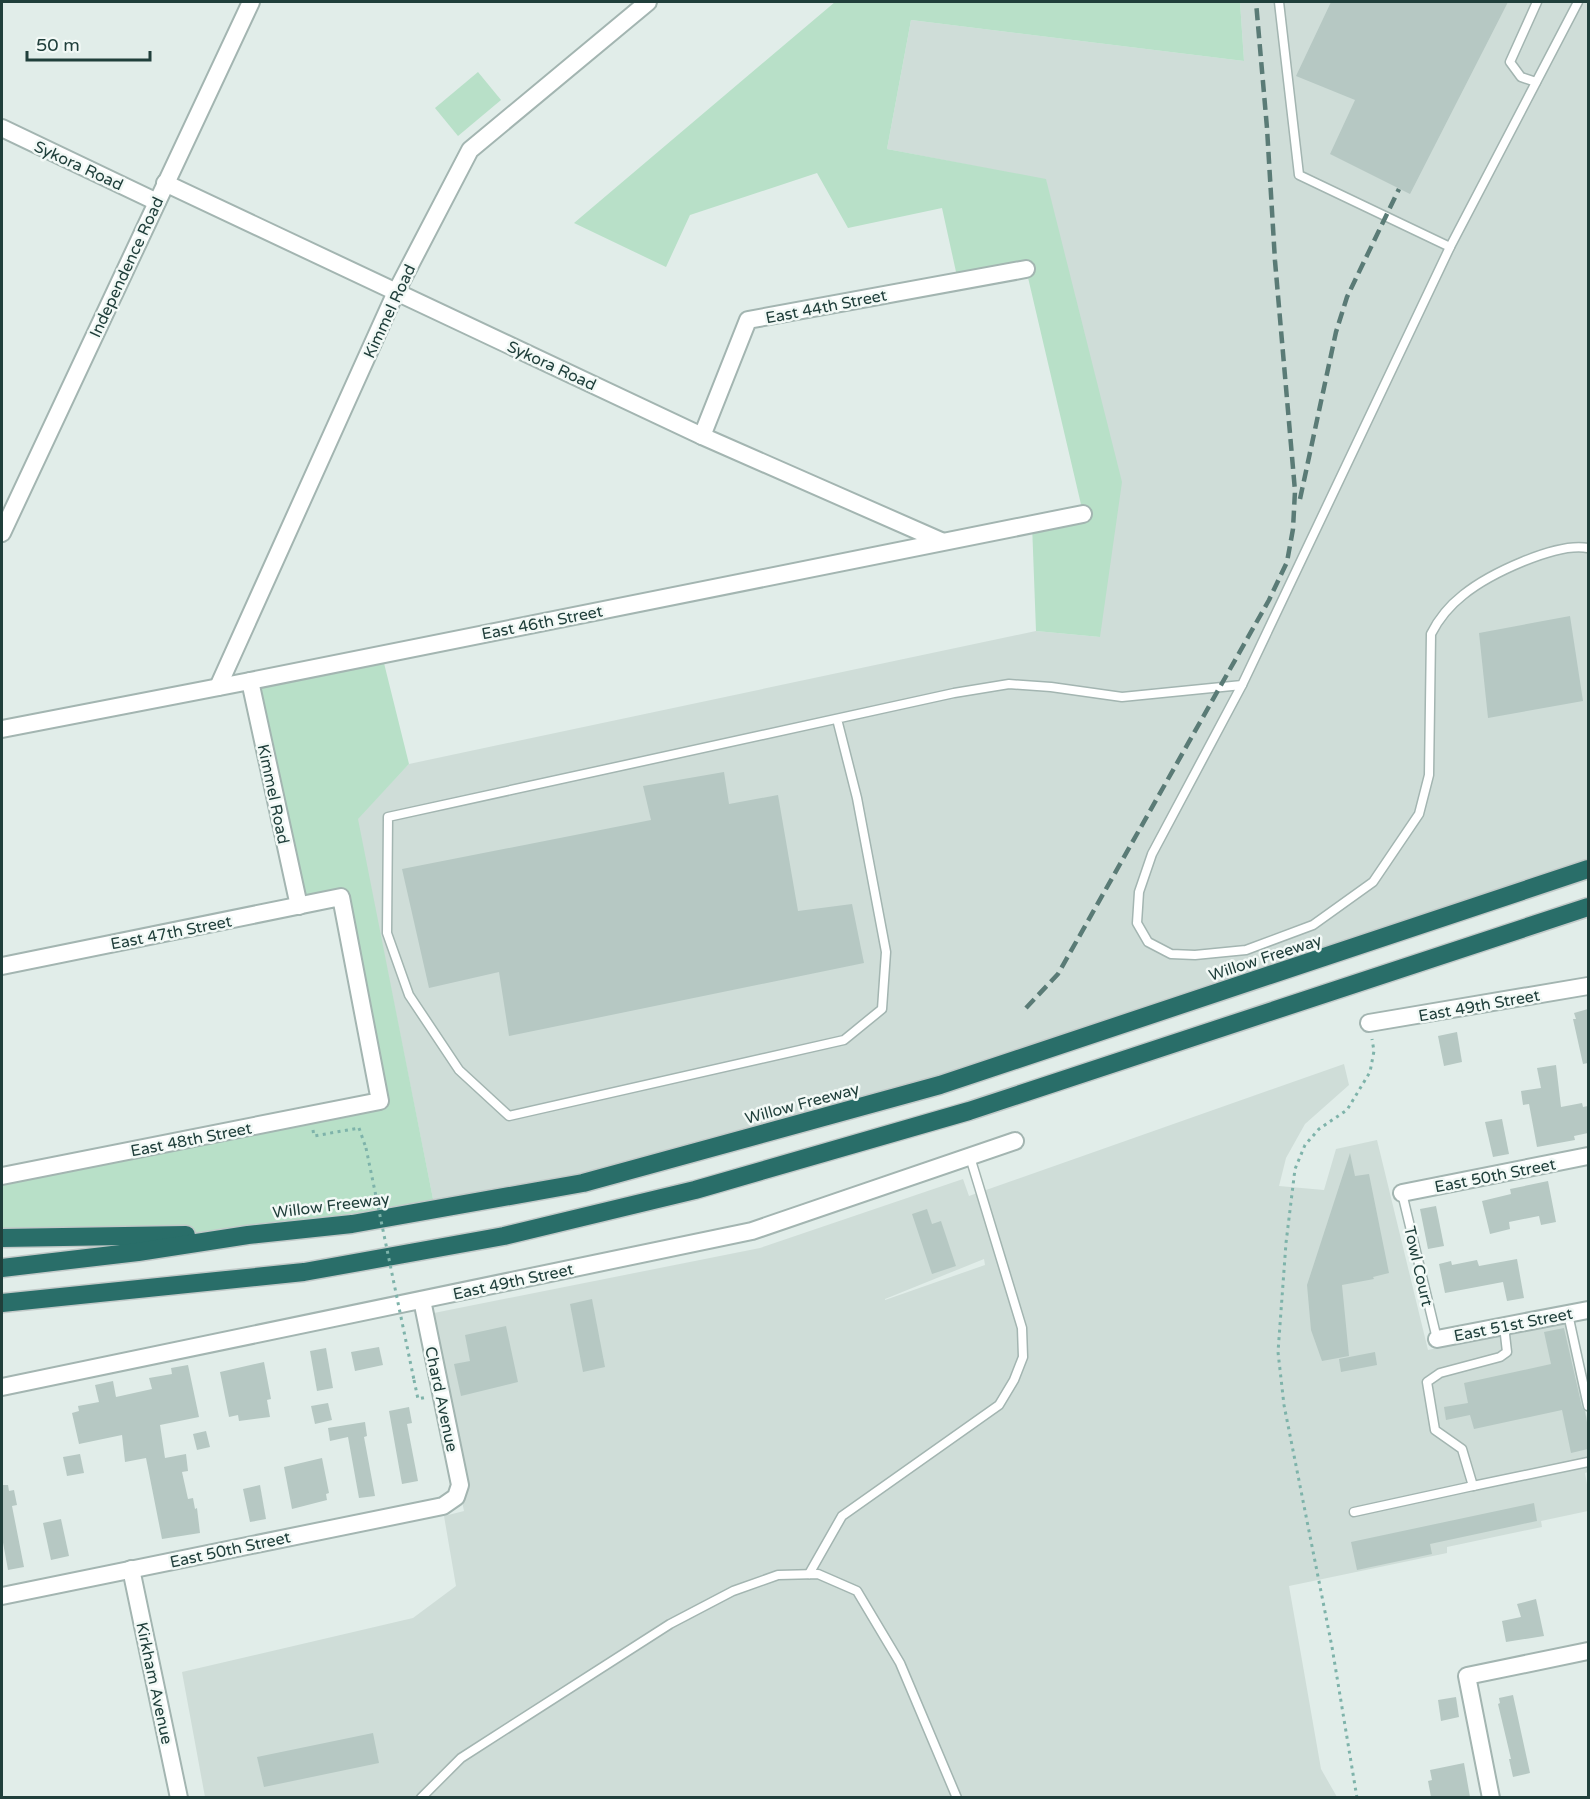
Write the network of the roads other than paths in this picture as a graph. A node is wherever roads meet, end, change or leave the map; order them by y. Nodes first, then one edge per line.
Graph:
1 (251, 2) edge
2 (648, 2) edge
3 (1279, 2) edge
4 (1538, 2) edge
5 (1578, 2) edge
6 (1536, 82) junction
7 (2, 128) edge
8 (165, 183) junction
9 (157, 202) junction
10 (1450, 247) junction
11 (1026, 268) dead end
12 (396, 292) junction
13 (702, 436) junction
14 (1083, 514) dead end
15 (2, 533) edge
16 (941, 542) junction
17 (1588, 548) edge
18 (250, 681) junction
19 (1242, 685) junction
20 (218, 687) junction
21 (837, 719) junction
22 (2, 729) edge
23 (1588, 869) edge
24 (299, 906) junction
25 (1588, 907) edge
26 (2, 966) edge
27 (1588, 986) edge
28 (1371, 1031) road end
29 (380, 1101) joint
30 (1015, 1141) dead end
31 (1588, 1156) edge
32 (970, 1157) junction
33 (2, 1176) edge
34 (1402, 1193) joint
35 (248, 1235) junction
36 (2, 1238) edge
37 (2, 1268) edge
38 (84, 1295) junction
39 (422, 1300) junction
40 (2, 1303) edge
41 (1588, 1310) edge
42 (2, 1311) edge
43 (1568, 1314) junction
44 (1504, 1326) junction
45 (1437, 1339) joint
46 (2, 1387) edge
47 (1588, 1406) edge
48 (1588, 1462) edge
49 (1473, 1486) junction
50 (456, 1497) joint
51 (1354, 1512) dead end
52 (131, 1569) junction
53 (809, 1574) junction
54 (2, 1596) edge
55 (1588, 1651) edge
56 (179, 1797) edge
57 (421, 1797) edge
58 (957, 1797) edge
59 (1491, 1797) edge

1 - 8 street, Independence Road
2 - 12 street, Kimmel Road
3 - 10 lane
4 - 6 lane
5 - 6 lane
6 - 10 lane
7 - 9 street, Sykora Road
8 - 9 street, Independence Road
8 - 12 street, Sykora Road
9 - 15 street, Independence Road
10 - 19 lane
11 - 13 street, East 44th Street
12 - 13 street, Sykora Road
12 - 20 street, Kimmel Road
13 - 16 street, Sykora Road
14 - 16 street, East 46th Street
16 - 18 street, East 46th Street
17 - 19 lane
18 - 20 street, East 46th Street
18 - 24 street, Kimmel Road
19 - 21 lane
20 - 22 street, East 46th Street
21 - 21 lane
23 - 35 highway, Willow Freeway
24 - 26 street, East 47th Street
24 - 29 street, East 47th Street
25 - 38 highway
27 - 28 street, East 49th Street
29 - 33 street, East 48th Street
30 - 32 street, East 49th Street
31 - 34 street, East 50th Street
32 - 39 street, East 49th Street
32 - 53 lane
34 - 45 lane, Towl Court
35 - 36 highway
35 - 37 highway, Willow Freeway
38 - 40 highway
38 - 42 highway
39 - 46 street, East 49th Street
39 - 50 street, Chard Avenue
41 - 43 street, East 51st Street
43 - 44 street, East 51st Street
43 - 47 lane
44 - 45 street, East 51st Street
44 - 49 lane
48 - 49 lane
49 - 51 lane
50 - 52 street, East 50th Street
52 - 54 street, East 50th Street
52 - 56 street, Kirkham Avenue
53 - 57 lane
53 - 58 lane
55 - 59 street

